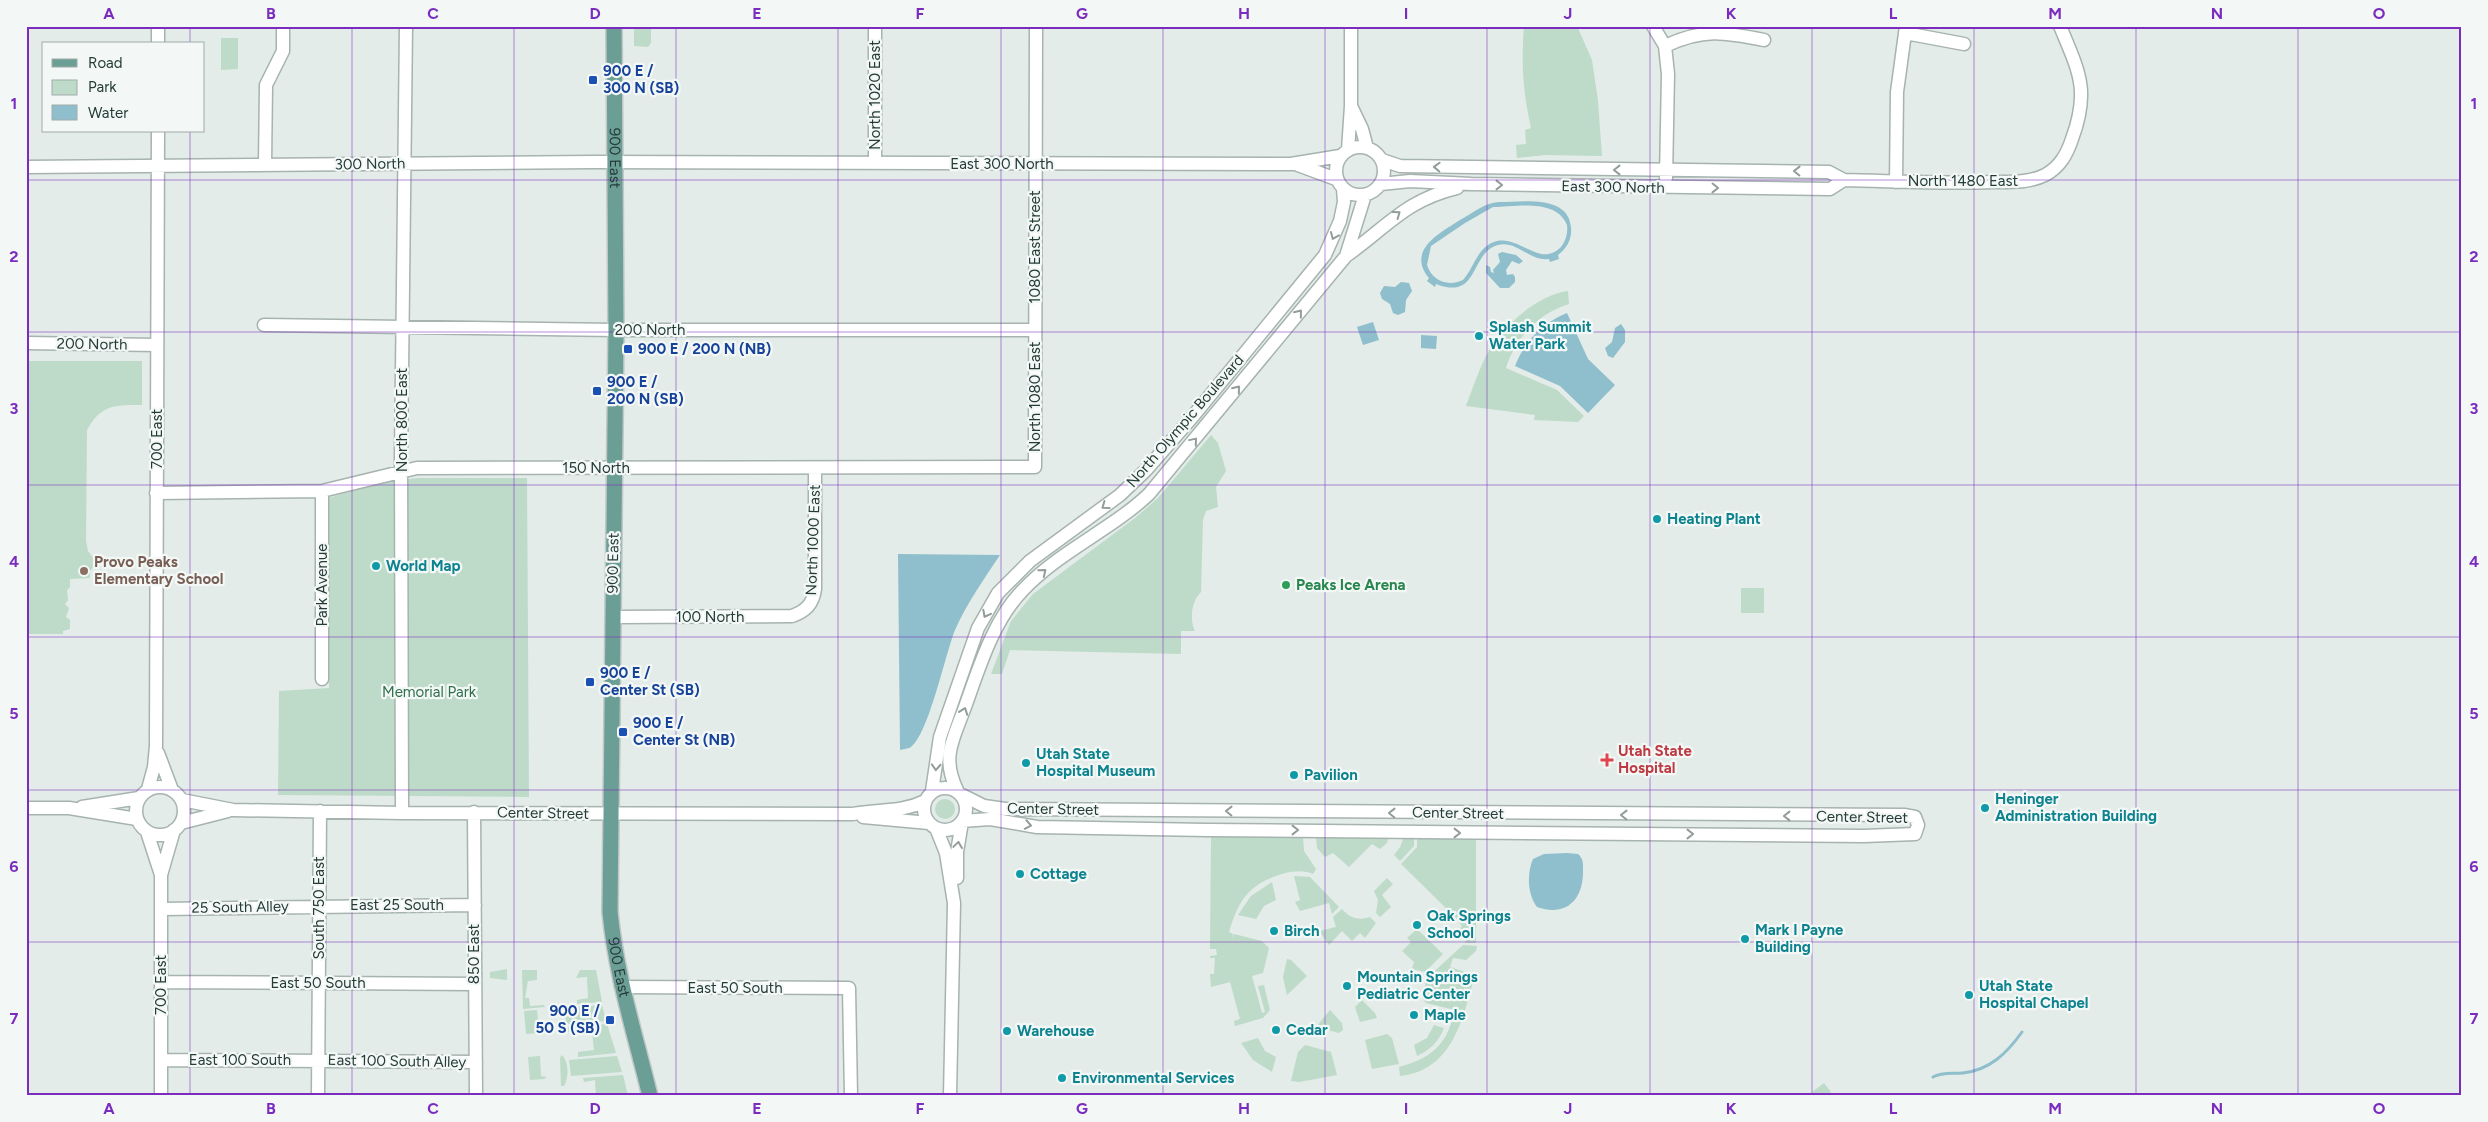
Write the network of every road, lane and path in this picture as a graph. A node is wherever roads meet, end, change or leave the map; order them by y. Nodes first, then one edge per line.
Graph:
1 (158, 26) edge
2 (283, 26) edge
3 (406, 26) edge
4 (614, 26) edge
5 (875, 26) edge
6 (1036, 26) edge
7 (1351, 26) edge
8 (1653, 26) edge
9 (2060, 26) edge
10 (1906, 30) edge
11 (1764, 40) dead end
12 (158, 42) edge
13 (1964, 44) dead end
14 (1665, 46) junction
15 (1351, 106) junction
16 (158, 132) edge
17 (1367, 148) junction
18 (1344, 153) junction
19 (1382, 160) junction
20 (613, 162) junction
21 (714, 162) joint
22 (875, 163) junction
23 (404, 164) junction
24 (1035, 164) junction
25 (1291, 164) junction
26 (265, 165) junction
27 (158, 166) junction
28 (26, 167) edge
29 (1666, 170) junction
30 (1844, 180) junction
31 (1896, 182) junction
32 (1340, 184) junction
33 (1381, 184) junction
34 (1471, 184) junction
35 (1666, 188) junction
36 (1365, 195) junction
37 (1346, 256) junction
38 (264, 325) dead end
39 (402, 327) junction
40 (616, 330) junction
41 (1035, 330) junction
42 (26, 343) edge
43 (157, 345) junction
44 (1035, 463) joint
45 (614, 468) junction
46 (815, 468) junction
47 (402, 471) junction
48 (322, 491) junction
49 (156, 492) junction
50 (806, 609) joint
51 (612, 617) junction
52 (322, 679) dead end
53 (156, 746) junction
54 (172, 790) junction
55 (959, 792) junction
56 (143, 794) junction
57 (928, 796) junction
58 (182, 800) junction
59 (26, 808) edge
60 (70, 808) junction
61 (233, 810) junction
62 (1071, 810) junction
63 (320, 811) junction
64 (1197, 811) junction
65 (474, 812) junction
66 (1324, 812) junction
67 (402, 813) junction
68 (1432, 813) junction
69 (609, 814) junction
70 (853, 814) junction
71 (1604, 815) junction
72 (1864, 815) junction
73 (1831, 816) junction
74 (137, 819) junction
75 (962, 822) junction
76 (933, 826) junction
77 (177, 827) junction
78 (1071, 827) junction
79 (1197, 830) junction
80 (1324, 830) junction
81 (147, 832) junction
82 (1432, 832) junction
83 (1604, 834) junction
84 (1831, 835) junction
85 (1864, 836) junction
86 (161, 875) junction
87 (954, 903) junction
88 (475, 905) junction
89 (319, 906) junction
90 (161, 908) junction
91 (161, 982) junction
92 (318, 983) junction
93 (474, 984) junction
94 (621, 987) junction
95 (161, 1060) junction
96 (318, 1060) junction
97 (476, 1062) junction
98 (161, 1096) edge
99 (318, 1096) edge
100 (476, 1096) edge
101 (650, 1096) edge
102 (851, 1096) edge
103 (950, 1096) edge

1 - 12 street
2 - 26 street
3 - 23 street, North 800 East
4 - 20 main road, 900 East
5 - 22 street, North 1020 East
6 - 24 street
7 - 15 street
8 - 14 street
9 - 31 street, North 1480 East
10 - 13 street
10 - 31 street
11 - 14 street
14 - 29 street
15 - 17 street
15 - 18 street
16 - 27 street, 700 East
17 - 18 street
17 - 19 street
18 - 25 street, East 300 North
18 - 32 street
29 -> 19 street, East 300 North
19 - 33 street
20 - 21 street, 300 North
20 - 23 street, 300 North
20 - 40 main road, 900 East
21 - 22 street, East 300 North
22 - 24 street, East 300 North
23 - 26 street, 300 North
23 - 39 street, North 800 East
24 - 25 street, East 300 North
24 - 41 street, 1080 East Street
25 - 32 street, East 300 North
26 - 27 street, 300 North
27 - 28 street, 300 North
27 - 43 street, 700 East
30 -> 29 street, East 300 North
29 - 35 street
30 - 31 street, East 300 North
35 -> 30 street, East 300 North
32 - 36 street
32 -> 57 street, North Olympic Boulevard
33 - 34 street, East 300 North
33 - 36 street
34 -> 35 street, East 300 North
37 -> 34 street
36 - 37 street, North Olympic Boulevard
55 -> 37 street, North Olympic Boulevard
38 - 39 street, 200 North
39 - 40 street, 200 North
39 - 47 street, North 800 East
40 - 41 street, 200 North
40 - 45 main road, 900 East
41 - 44 street, North 1080 East
42 - 43 street, 200 North
43 - 49 street, 700 East
44 - 46 street, 150 North
45 - 46 street, 150 North
45 - 47 street, 150 North
45 - 51 main road, 900 East
46 - 50 street, North 1000 East
47 - 48 street, 150 North
47 - 67 street, North 800 East
48 - 49 street, 150 North
48 - 52 street, Park Avenue
49 - 53 street, 700 East
50 - 51 street, 100 North
51 - 69 main road, 900 East
53 - 54 street, 700 East
53 - 56 street, 700 East
54 - 56 street
54 - 58 street
55 - 57 street
55 - 62 street, Center Street
55 - 75 street
56 - 60 street
56 - 74 street
57 - 70 street, Center Street
57 - 76 street
58 - 61 street, Center Street
58 - 77 street
59 - 60 street
60 - 74 street
61 - 63 street, Center Street
61 - 77 street, Center Street
62 - 64 street, Center Street
62 - 78 street
63 - 67 street, Center Street
63 - 89 street, South 750 East
66 -> 64 street, Center Street
64 - 79 street
65 - 67 street, Center Street
65 - 69 street, Center Street
65 - 88 street, 850 East
68 -> 66 street, Center Street
66 - 80 street
68 - 71 street, Center Street
68 - 82 street
69 - 70 street, Center Street
69 - 94 main road, 900 East
70 - 76 street, Center Street
73 -> 71 street, Center Street
71 - 83 street
72 - 73 street, Center Street
72 - 85 street
72 - 85 street, Center Street
73 - 84 street
74 - 81 street
75 - 76 street
75 -> 78 street, Center Street
87 -> 75 street
76 - 87 street
77 - 81 street
77 - 86 street, 700 East
78 - 79 street, Center Street
79 -> 80 street, Center Street
80 - 82 street, Center Street
81 - 86 street, 700 East
82 -> 83 street, Center Street
83 -> 84 street, Center Street
84 - 85 street, Center Street
86 - 90 street, 700 East
87 - 103 street
88 - 89 street, East 25 South
88 - 93 street, 850 East
89 - 90 street, 25 South Alley
89 - 92 street, South 750 East
90 - 91 street, 700 East
91 - 92 street, East 50 South
91 - 95 street, 700 East
92 - 93 street, East 50 South
92 - 96 street, South 750 East
93 - 97 street, 850 East
94 - 101 main road, 900 East
94 - 102 street, East 50 South
95 - 96 street, East 100 South
95 - 98 street, 700 East
96 - 97 street, East 100 South Alley
96 - 99 street, South 750 East
97 - 100 street, 850 East

